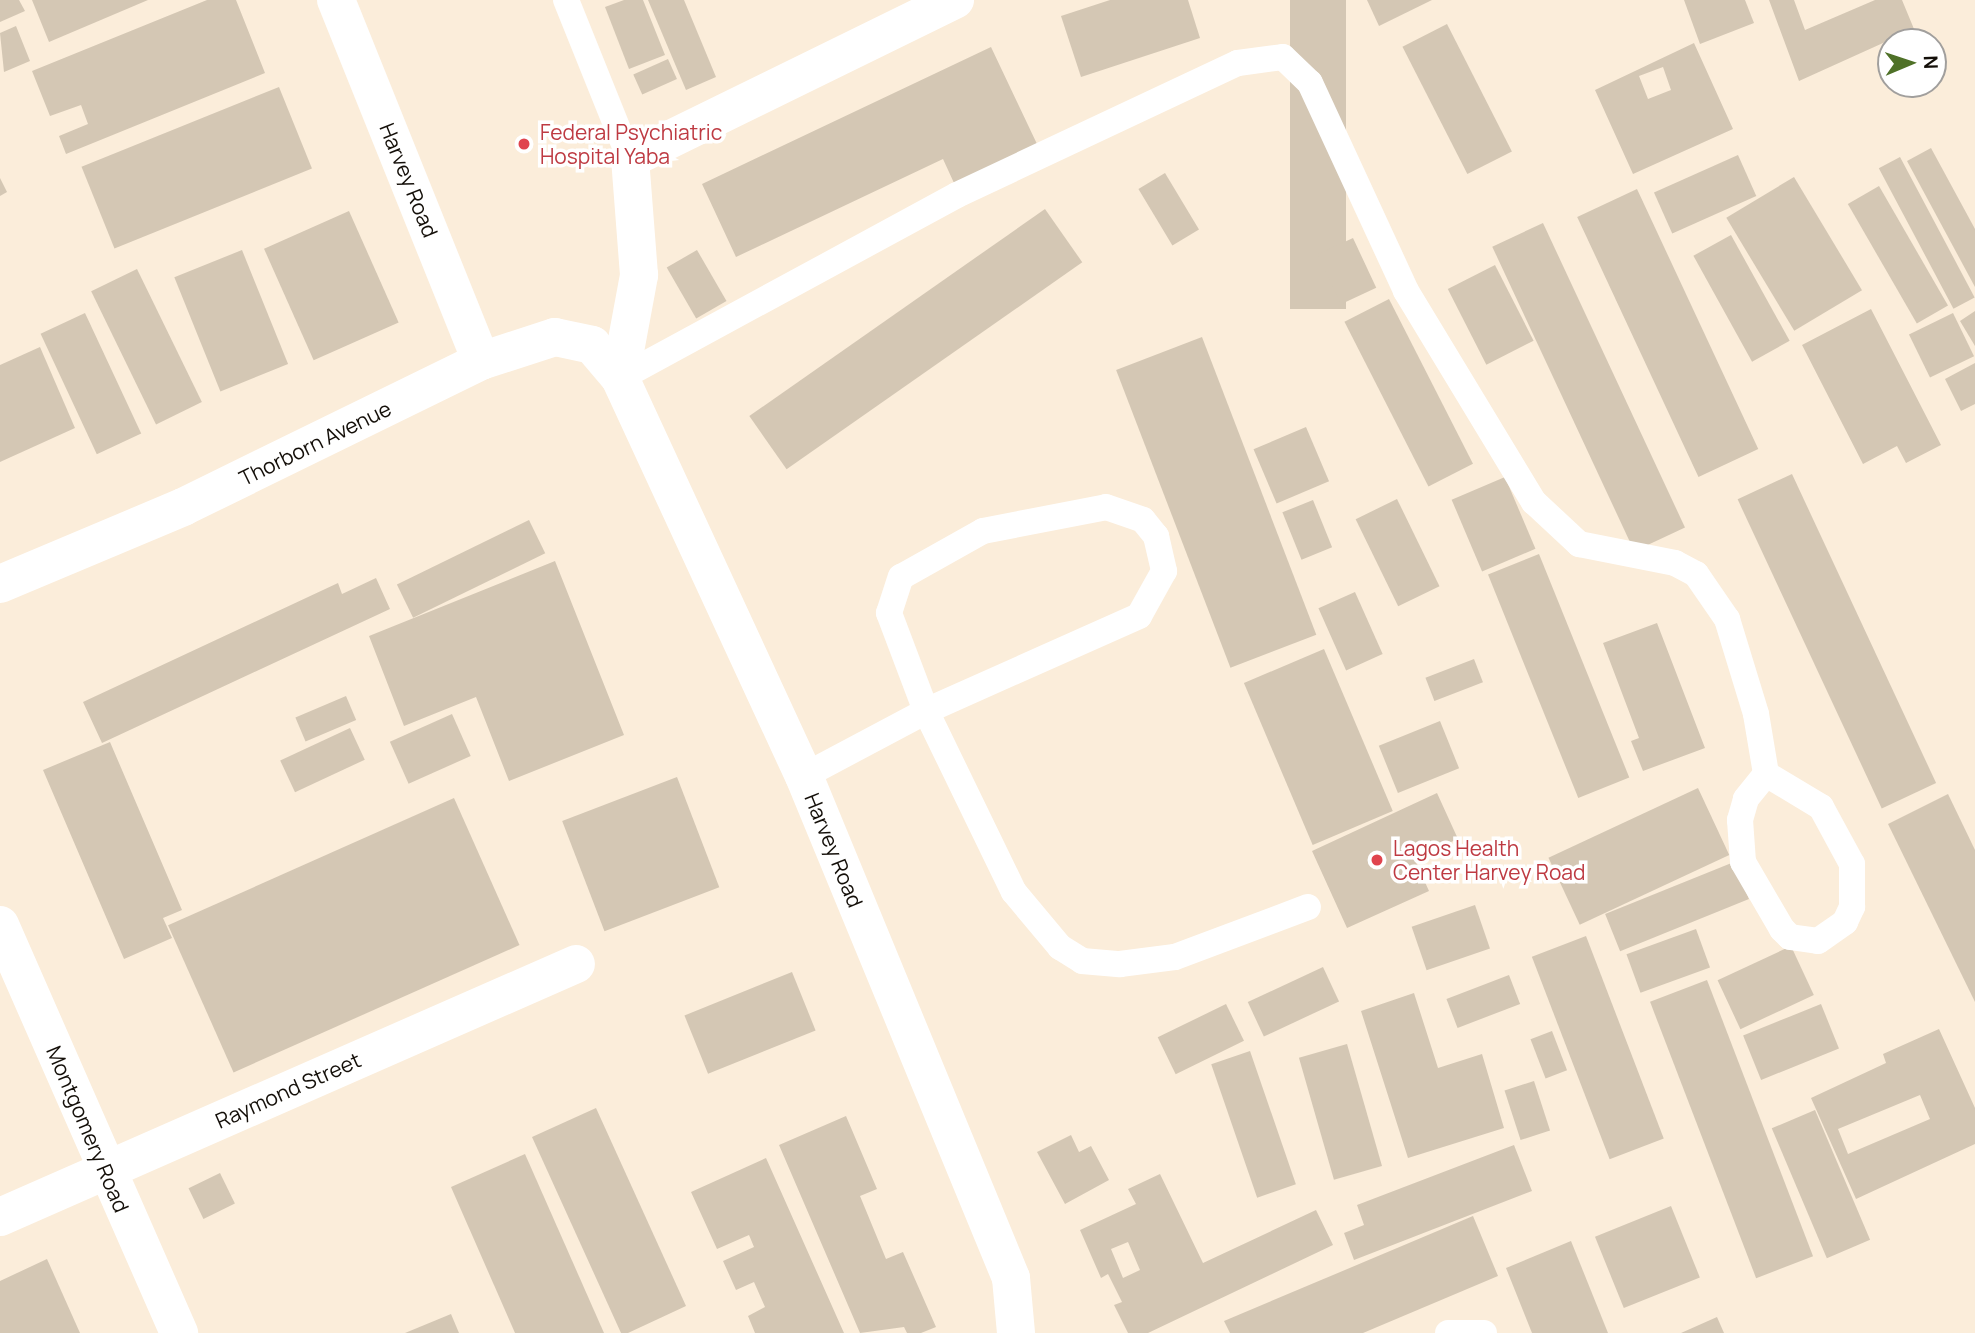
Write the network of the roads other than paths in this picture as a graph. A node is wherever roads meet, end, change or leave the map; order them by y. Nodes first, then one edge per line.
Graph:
1 (336, 0) edge
2 (566, 0) edge
3 (955, 0) edge
4 (630, 159) junction
5 (481, 361) junction
6 (620, 378) junction
7 (0, 584) edge
8 (926, 711) junction
9 (1766, 774) junction
10 (804, 776) junction
11 (1308, 906) dead end
12 (0, 925) edge
13 (576, 964) dead end
14 (105, 1170) junction
15 (0, 1217) edge
16 (179, 1333) edge
17 (1016, 1333) edge
18 (1448, 1333) edge
19 (1484, 1333) edge

1 - 5 street, Harvey Road
2 - 4 lane
3 - 4 street
4 - 6 street
5 - 6 street, Thorborn Avenue
5 - 7 street, Thorborn Avenue
6 - 9 lane
6 - 10 street, Harvey Road
8 - 8 lane
8 - 10 lane
8 - 11 lane
9 - 9 lane
10 - 17 street, Harvey Road
12 - 14 street, Montgomery Road
13 - 14 street, Raymond Street
14 - 15 street, Raymond Street
14 - 16 street, Montgomery Road
18 - 19 lane

